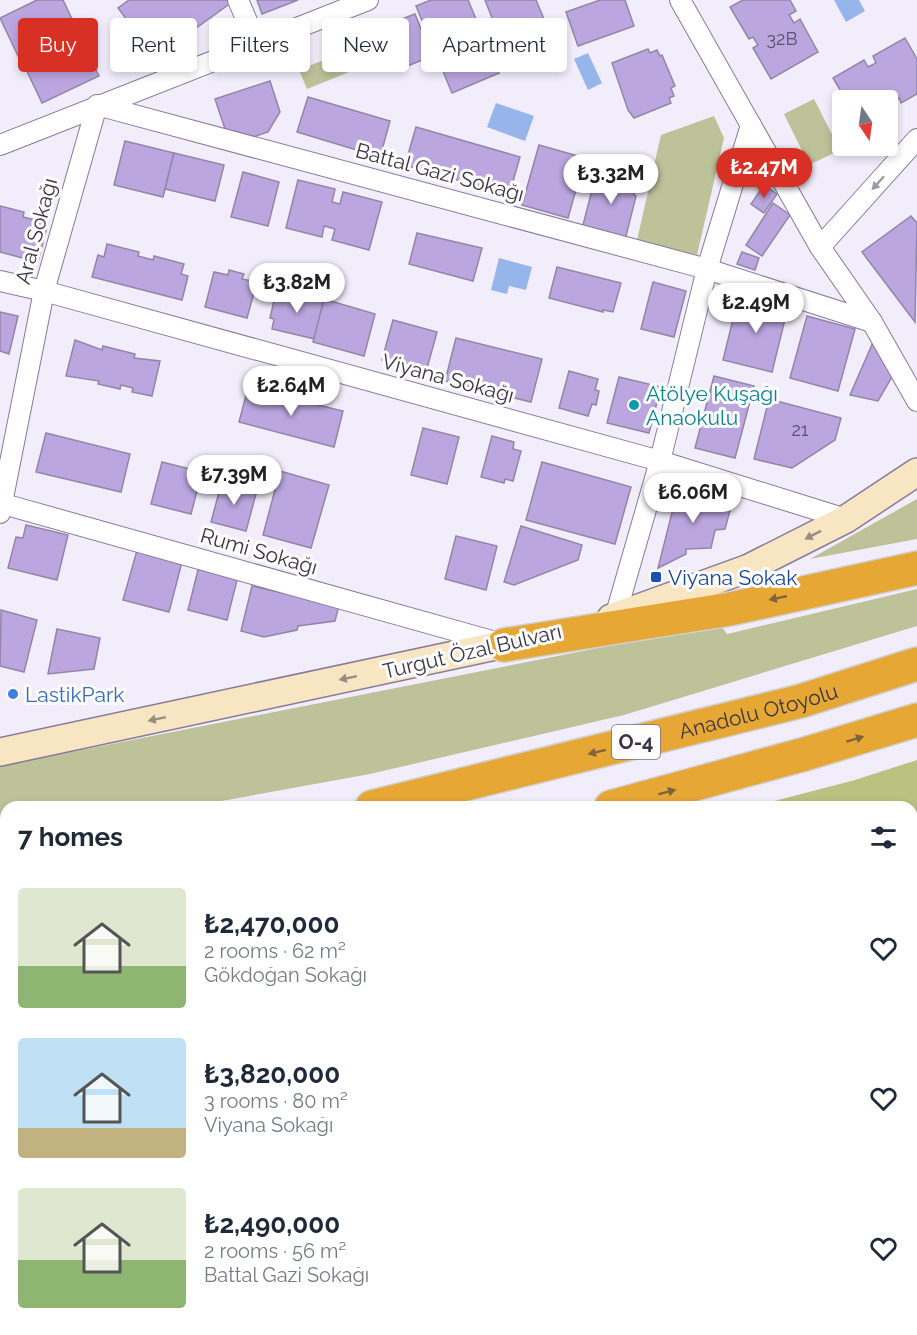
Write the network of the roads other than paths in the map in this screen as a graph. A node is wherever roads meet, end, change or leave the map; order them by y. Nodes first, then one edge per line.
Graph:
1 (238, 0) edge
2 (368, 0) edge
3 (680, 0) edge
4 (246, 18) edge
5 (97, 105) junction
6 (751, 125) junction
7 (917, 139) edge
8 (0, 145) edge
9 (820, 247) junction
10 (707, 269) junction
11 (0, 281) edge
12 (44, 291) junction
13 (872, 322) junction
14 (917, 401) edge
15 (660, 461) junction
16 (917, 472) edge
17 (1, 506) edge
18 (846, 519) junction
19 (917, 568) edge
20 (615, 617) junction
21 (504, 645) junction
22 (910, 665) edge
23 (917, 720) edge
24 (0, 752) edge
25 (396, 801) edge
26 (632, 801) edge

1 - 4 street
2 - 5 street
3 - 6 street
5 - 8 street
5 - 10 street, Battal Gazi Sokağı
5 - 12 street, Aral Sokağı
6 - 9 street
6 - 10 street
7 -> 9 street
9 - 13 street
10 - 13 street, Battal Gazi Sokağı
10 - 15 street
11 - 12 street, Viyana Sokağı
12 - 15 street, Viyana Sokağı
12 - 17 street, Aral Sokağı
13 - 14 street
15 - 18 street, Viyana Sokağı
15 - 20 street
16 - 18 main road, Turgut Özal Bulvarı
17 - 21 street, Rumi Sokağı
18 -> 20 main road, Turgut Özal Bulvarı
19 -> 21 highway
20 - 21 main road, Turgut Özal Bulvarı
21 -> 24 main road, Turgut Özal Bulvarı
22 -> 25 highway, Anadolu Otoyolu / O-4
26 -> 23 highway

